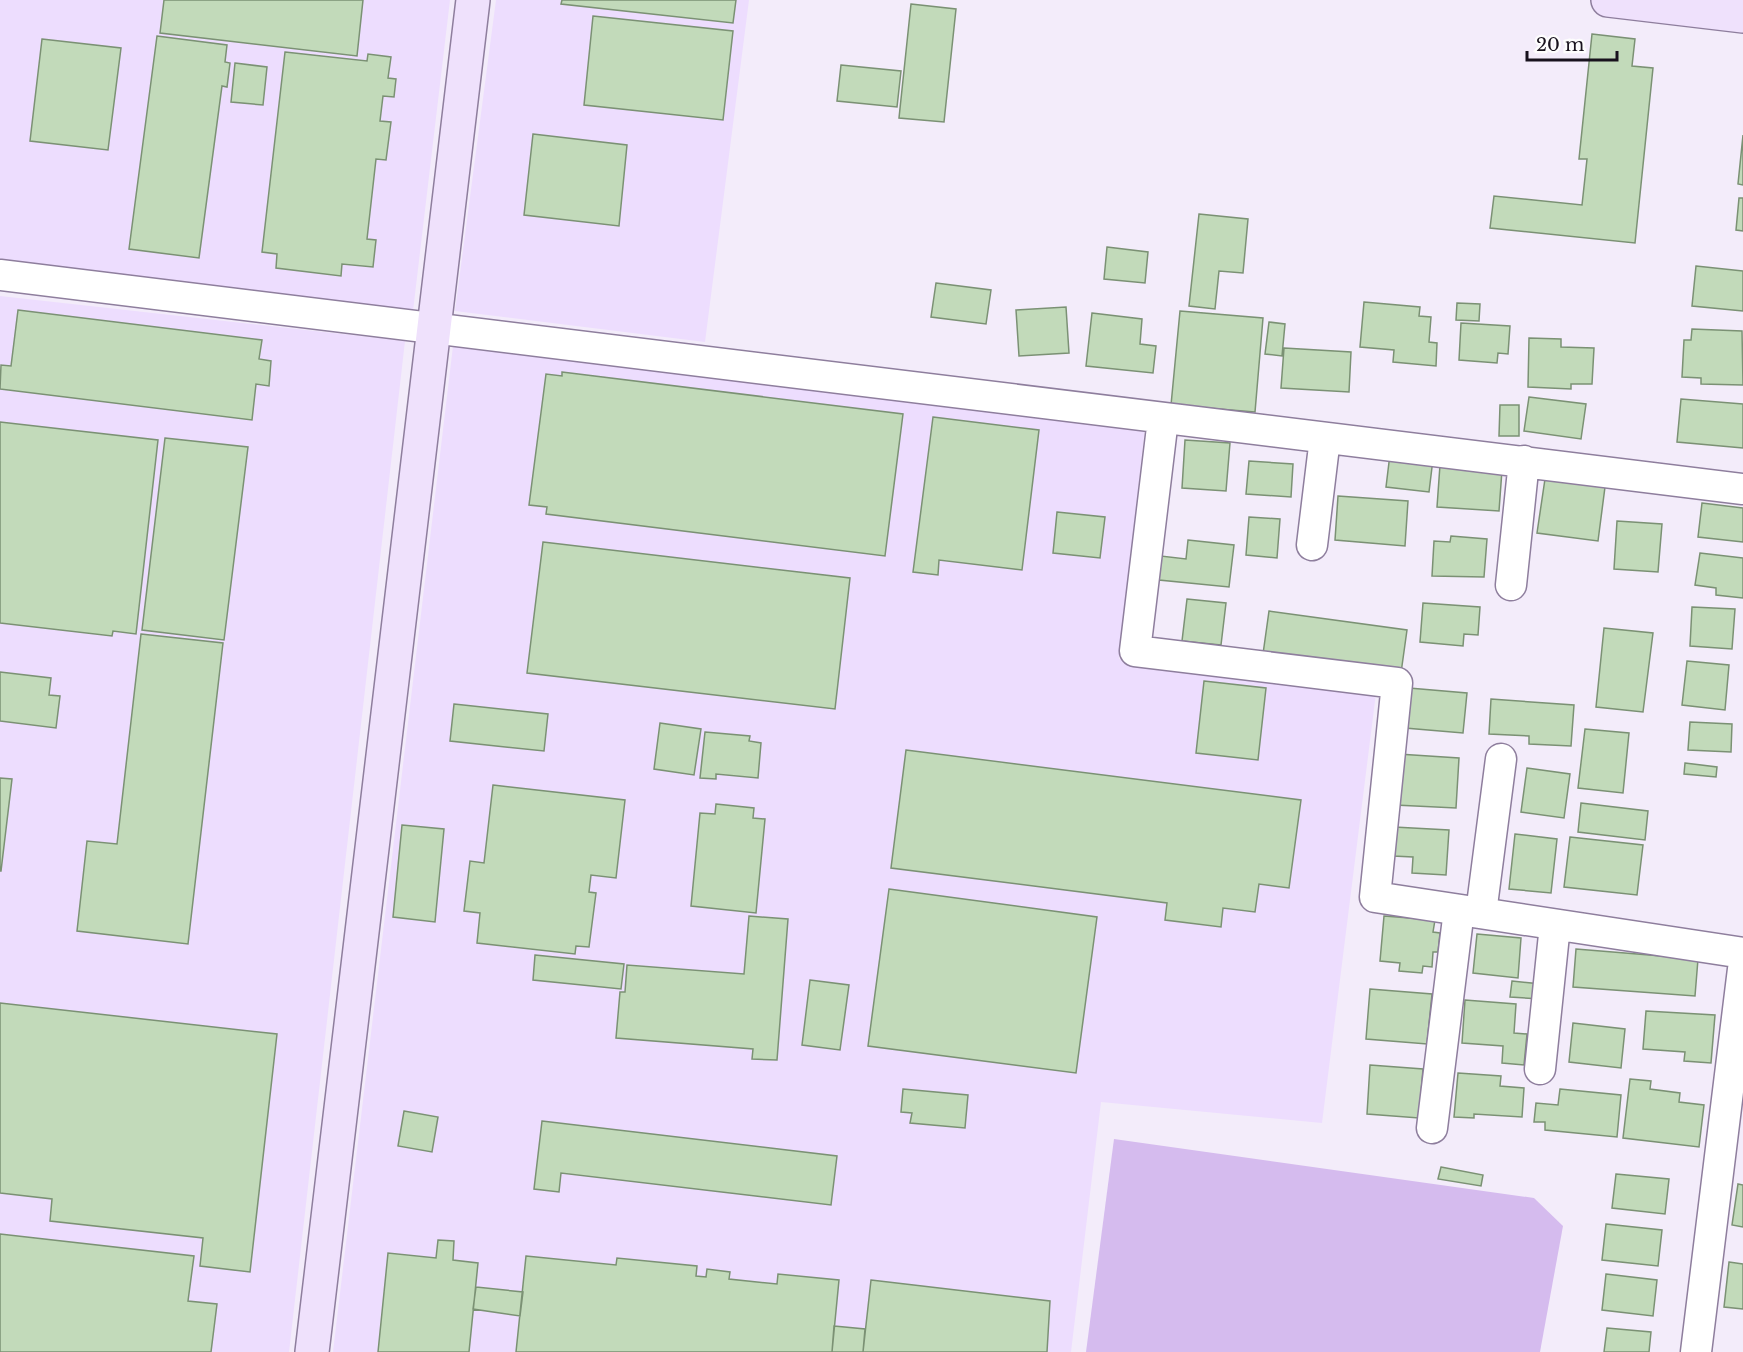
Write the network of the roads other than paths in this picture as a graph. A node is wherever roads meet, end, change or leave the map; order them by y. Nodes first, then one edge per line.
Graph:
1 (473, 0) edge
2 (1608, 0) edge
3 (1743, 16) edge
4 (0, 274) edge
5 (433, 327) junction
6 (1163, 419) junction
7 (1325, 438) junction
8 (1524, 461) junction
9 (1743, 489) edge
10 (1312, 545) dead end
11 (1511, 585) dead end
12 (1501, 759) dead end
13 (1470, 912) junction
14 (1555, 925) junction
15 (1743, 953) edge
16 (1743, 969) edge
17 (1540, 1069) dead end
18 (1432, 1128) dead end
19 (1731, 1172) edge
20 (312, 1352) edge
21 (1696, 1352) edge

1 - 5 street
2 - 3 street
4 - 5 street
5 - 6 street
5 - 20 street
6 - 7 street
6 - 13 street
7 - 8 street
7 - 10 street
8 - 9 street
8 - 11 street
12 - 13 street
13 - 14 street
13 - 18 street
14 - 15 street
14 - 17 street
16 - 19 street
19 - 21 street

